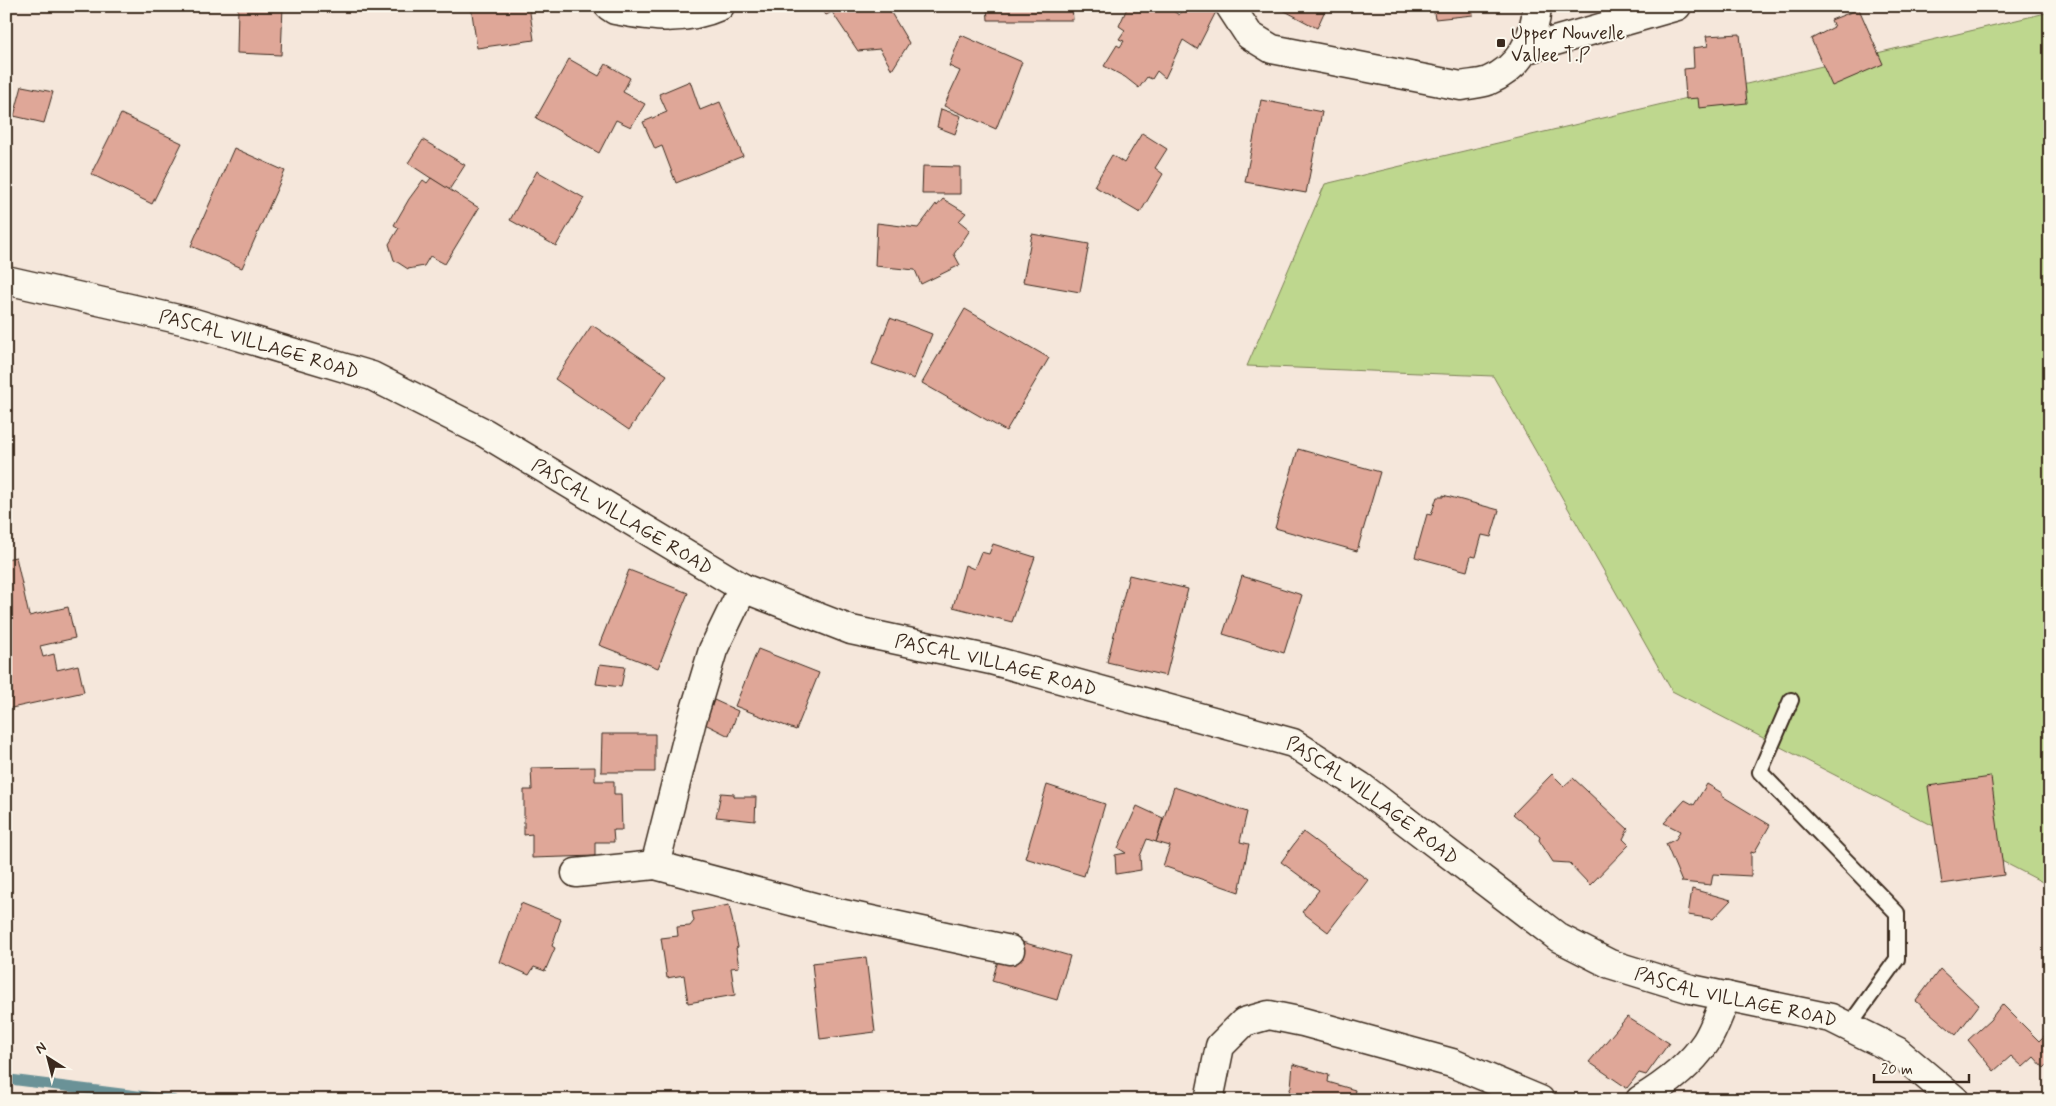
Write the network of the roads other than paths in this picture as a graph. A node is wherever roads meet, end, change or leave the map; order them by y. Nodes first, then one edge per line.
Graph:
1 (609, 6) edge
2 (720, 6) edge
3 (1230, 6) edge
4 (1538, 6) edge
5 (1677, 6) edge
6 (1527, 48) junction
7 (6, 280) edge
8 (743, 588) junction
9 (1791, 700) dead end
10 (655, 865) junction
11 (576, 874) dead end
12 (1010, 950) dead end
13 (1727, 996) junction
14 (1848, 1027) junction
15 (1209, 1100) edge
16 (1540, 1100) edge
17 (1640, 1100) edge
18 (1955, 1100) edge

1 - 2 street
3 - 6 street
4 - 6 street
5 - 6 street
7 - 8 street, PASCAL VILLAGE ROAD
8 - 10 street
8 - 13 street, PASCAL VILLAGE ROAD
9 - 14 lane
10 - 11 street
10 - 12 street
13 - 14 street, PASCAL VILLAGE ROAD
13 - 17 street
14 - 18 street, PASCAL VILLAGE ROAD
15 - 16 street

